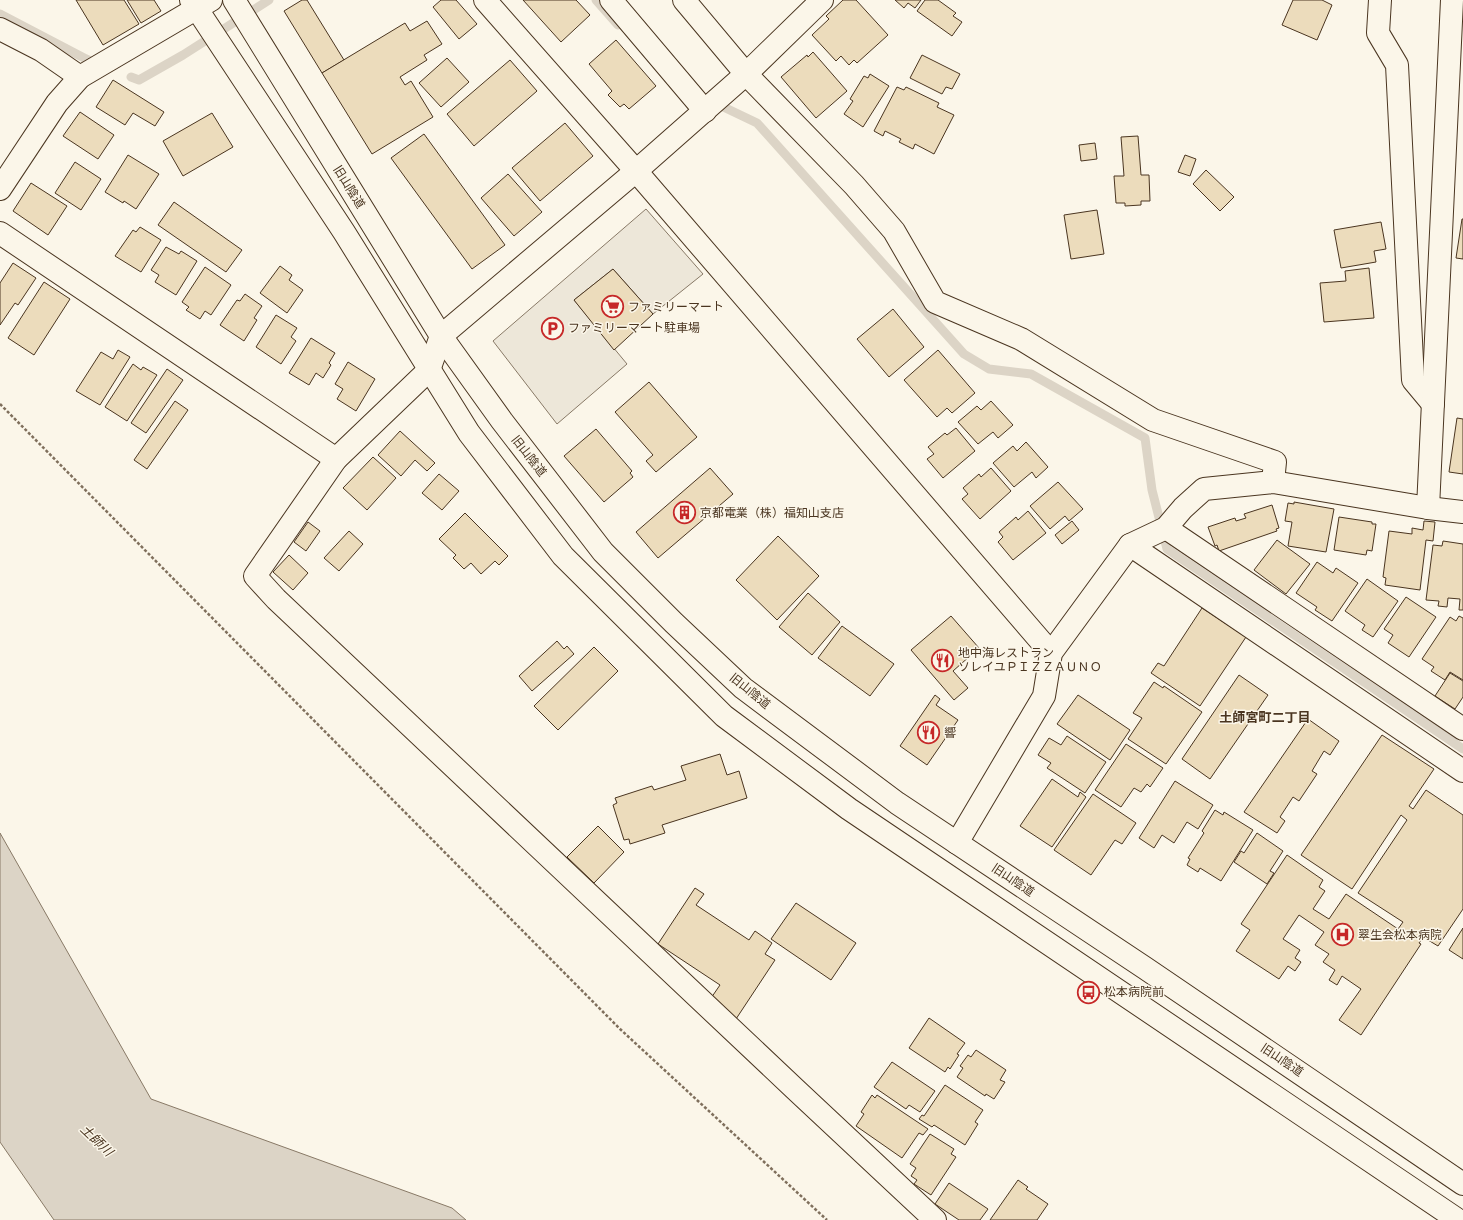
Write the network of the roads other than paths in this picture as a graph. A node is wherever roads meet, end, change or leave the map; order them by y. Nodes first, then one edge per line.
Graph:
1 (234, 0) edge
2 (485, 0) edge
3 (611, 0) edge
4 (684, 0) edge
5 (822, 0) edge
6 (1380, 0) edge
7 (1452, 0) edge
8 (200, 3) edge
9 (0, 29) edge
10 (746, 74) junction
11 (80, 77) junction
12 (705, 111) junction
13 (636, 171) junction
14 (0, 189) edge
15 (0, 233) edge
16 (441, 336) junction
17 (429, 370) junction
18 (1433, 404) junction
19 (336, 459) junction
20 (1274, 482) junction
21 (1428, 508) junction
22 (1463, 512) edge
23 (1166, 528) junction
24 (1130, 545) junction
25 (1051, 653) junction
26 (1463, 729) edge
27 (1463, 771) edge
28 (957, 843) junction
29 (1463, 1184) edge
30 (935, 1220) edge
31 (1458, 1220) edge

1 - 16 street, 旧山陰道
2 - 13 street
3 - 12 street
4 - 10 street
5 - 10 street
6 - 18 street
7 - 18 street
8 - 11 street
8 - 17 street
9 - 11 street
10 - 12 street
10 - 20 street
11 - 14 street
12 - 13 street
13 - 16 street
13 - 25 street
15 - 19 street
16 - 17 street
16 - 28 street, 旧山陰道
17 - 19 street
17 - 31 street
18 - 21 street
19 - 30 street
20 - 21 street
20 - 23 street
21 - 22 street
23 - 24 street
23 - 26 street
24 - 25 street
24 - 27 street
25 - 28 street
28 - 29 street, 旧山陰道

